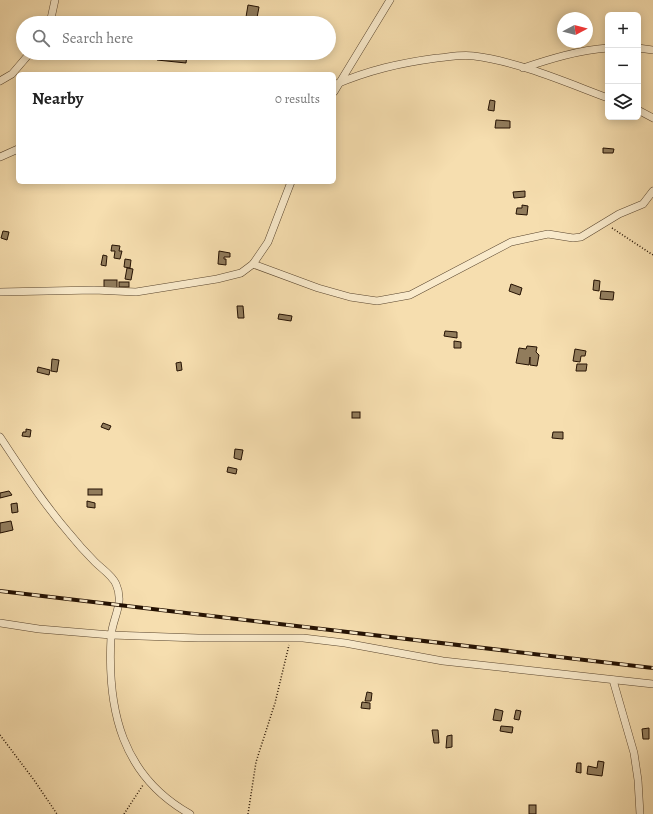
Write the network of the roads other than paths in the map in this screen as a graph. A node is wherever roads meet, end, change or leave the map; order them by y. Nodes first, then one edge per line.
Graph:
1 (55, 0) edge
2 (390, 0) edge
3 (52, 16) edge
4 (605, 48) edge
5 (641, 48) edge
6 (653, 50) edge
7 (24, 60) edge
8 (523, 68) junction
9 (0, 82) edge
10 (336, 84) edge
11 (605, 97) edge
12 (641, 112) edge
13 (653, 118) edge
14 (16, 150) edge
15 (0, 157) edge
16 (290, 184) edge
17 (653, 191) edge
18 (254, 264) junction
19 (0, 292) edge
20 (0, 437) edge
21 (0, 623) edge
22 (111, 635) junction
23 (613, 680) junction
24 (653, 684) edge
25 (190, 814) edge
26 (640, 814) edge

1 - 3 street
2 - 10 street
4 - 8 street
5 - 6 street
7 - 9 street
8 - 10 street
8 - 11 street
12 - 13 street
14 - 15 street
16 - 18 street
17 - 18 street
18 - 19 street
20 - 22 street
21 - 22 street
22 - 23 street
22 - 25 street
23 - 24 street
23 - 26 street

